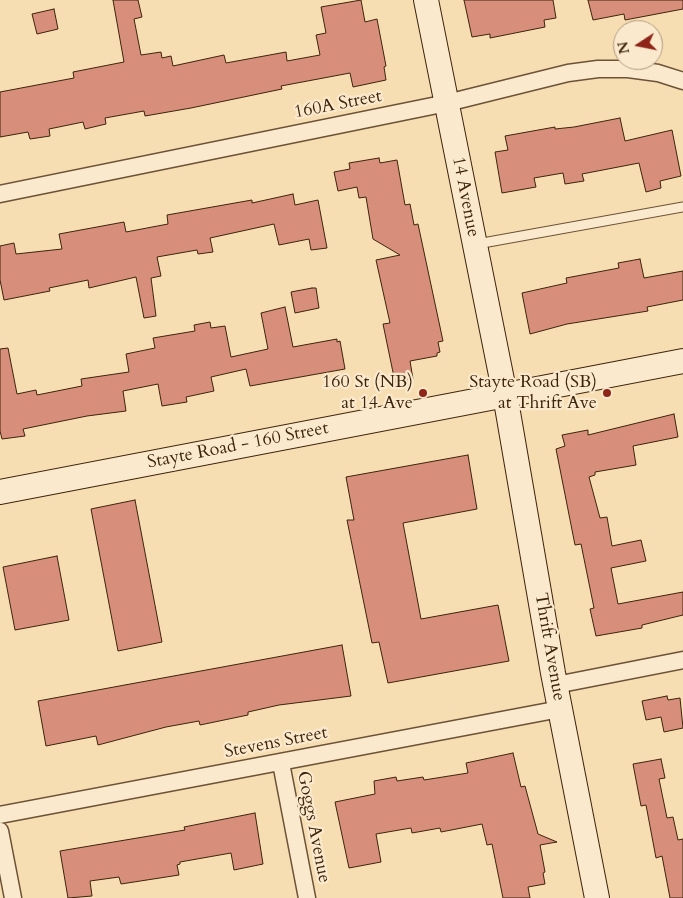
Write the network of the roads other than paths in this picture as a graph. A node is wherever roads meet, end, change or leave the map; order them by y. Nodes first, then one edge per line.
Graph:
1 (426, 0) edge
2 (683, 80) edge
3 (447, 103) junction
4 (0, 194) edge
5 (683, 207) edge
6 (475, 244) junction
7 (683, 360) edge
8 (505, 395) junction
9 (0, 492) edge
10 (683, 660) edge
11 (556, 685) junction
12 (560, 709) junction
13 (281, 762) junction
14 (0, 815) edge
15 (0, 831) edge
16 (13, 898) edge
17 (307, 898) edge
18 (597, 898) edge

1 - 3 street, 14 Avenue
2 - 3 street, 160A Street
3 - 4 street, 160A Street
3 - 6 street, 14 Avenue
5 - 6 lane
6 - 8 street, 14 Avenue
7 - 8 street, Stayte Road - 160 Street
8 - 9 street, Stayte Road - 160 Street
8 - 11 street, Thrift Avenue
10 - 11 street
11 - 12 street, Thrift Avenue
12 - 13 street, Stevens Street
12 - 18 street, Thrift Avenue
13 - 14 street, Stevens Street
13 - 17 street, Goggs Avenue
15 - 16 street

